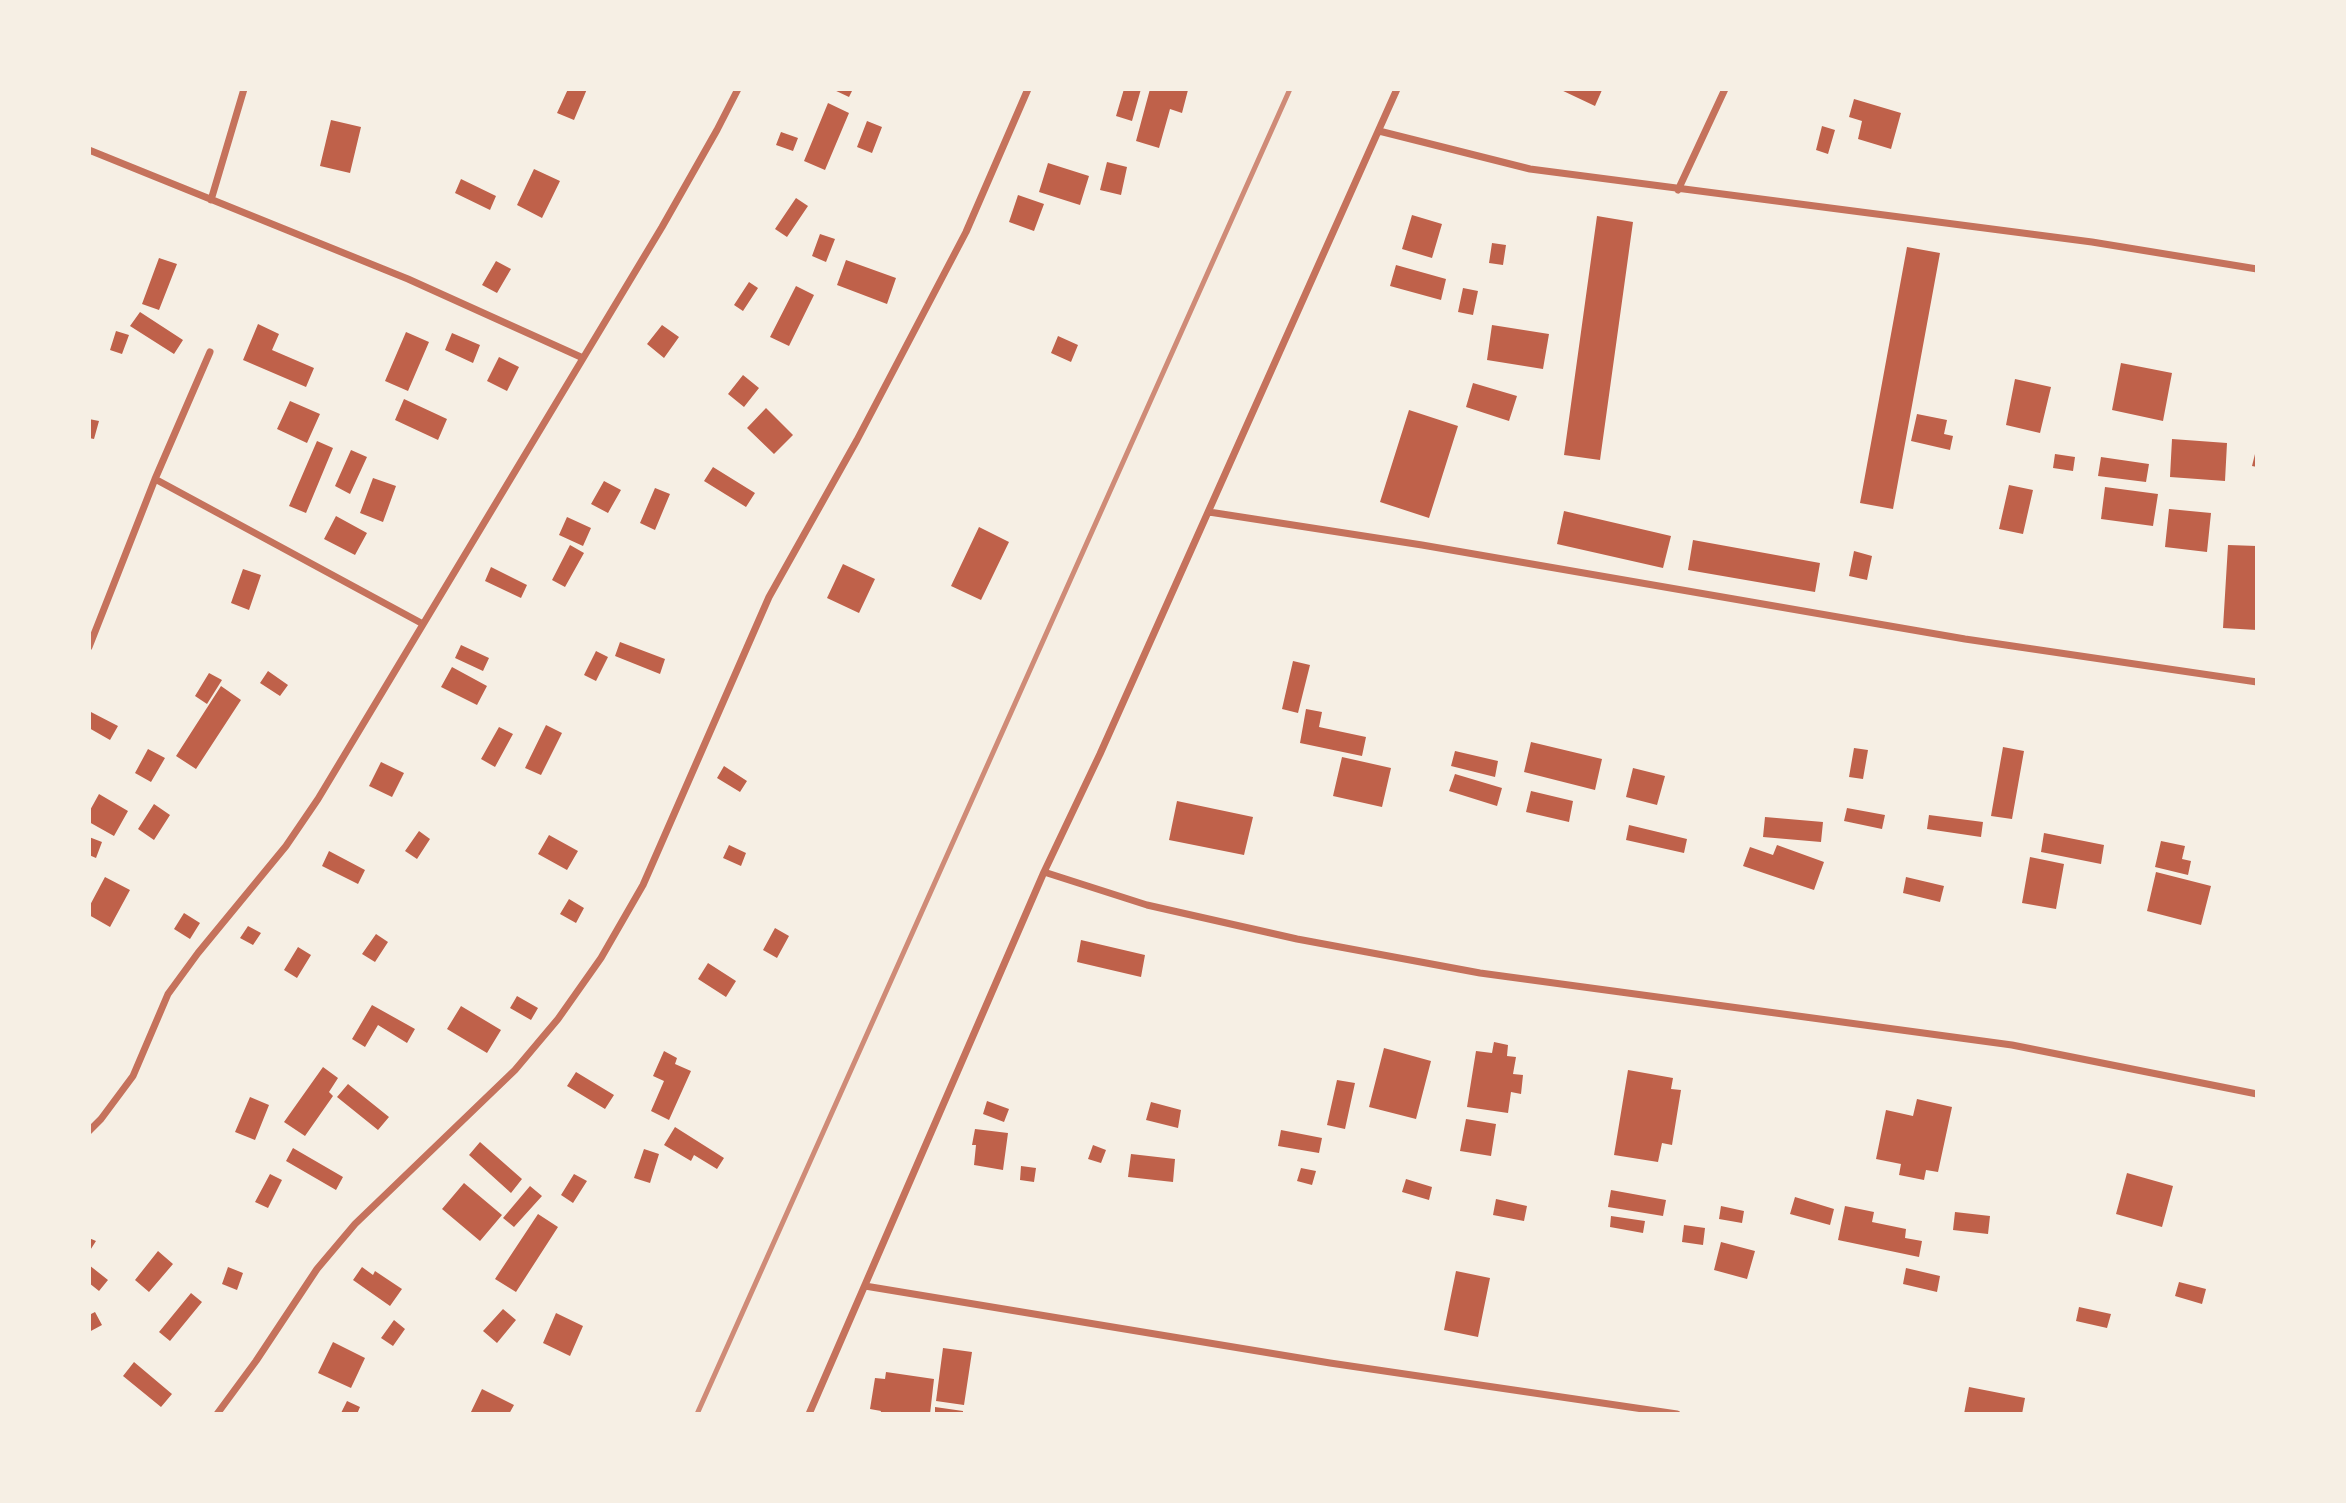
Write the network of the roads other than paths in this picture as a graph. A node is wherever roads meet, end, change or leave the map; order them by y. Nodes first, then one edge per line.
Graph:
1 (244, 89) edge
2 (738, 89) edge
3 (1028, 89) edge
4 (1398, 89) edge
5 (1725, 89) edge
6 (1379, 131) junction
7 (89, 150) edge
8 (1678, 190) junction
9 (211, 200) junction
10 (2257, 269) edge
11 (209, 352) dead end
12 (583, 358) junction
13 (155, 479) junction
14 (1209, 512) junction
15 (423, 624) junction
16 (89, 647) edge
17 (2257, 682) edge
18 (1044, 872) junction
19 (2257, 1094) edge
20 (89, 1130) edge
21 (865, 1286) junction
22 (217, 1414) edge
23 (809, 1414) edge
24 (1677, 1414) edge

1 - 9 street
2 - 12 street
3 - 22 street
4 - 6 street
5 - 8 street
6 - 8 street
6 - 14 street
7 - 9 street
8 - 10 street
9 - 12 street
11 - 13 street
12 - 15 street
13 - 15 street
13 - 16 street
14 - 17 street
14 - 18 street
15 - 20 street
18 - 19 street
18 - 21 street
21 - 23 street
21 - 24 street

